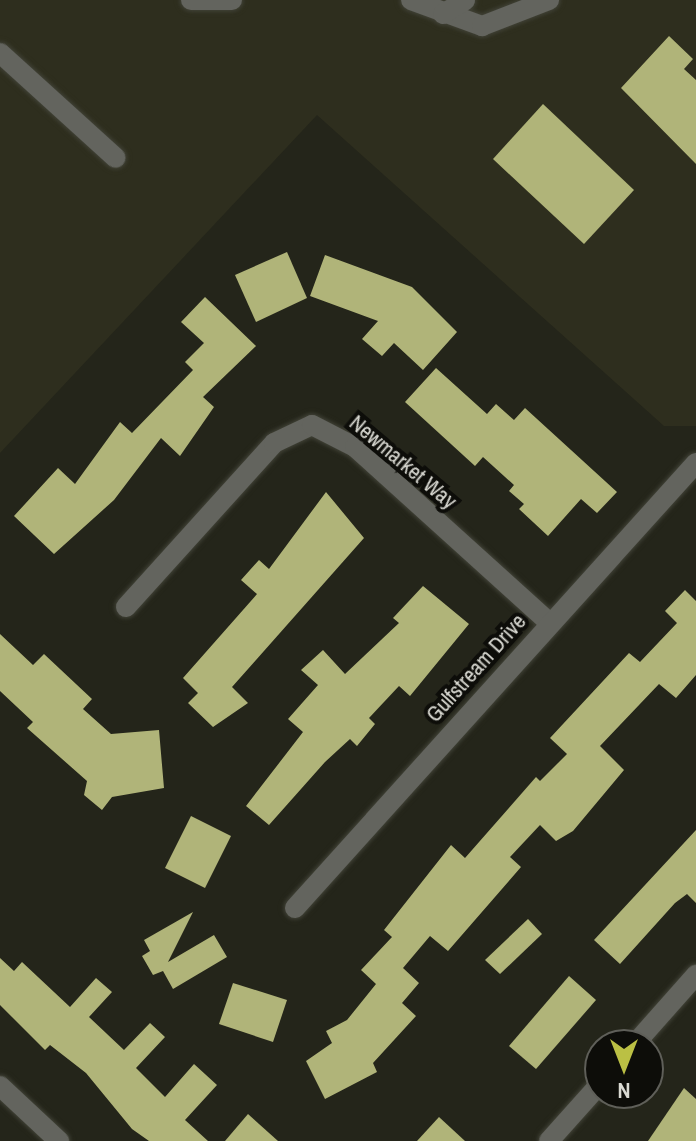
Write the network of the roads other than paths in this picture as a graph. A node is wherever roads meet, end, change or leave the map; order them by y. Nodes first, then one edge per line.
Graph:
1 (191, 0) edge
2 (232, 0) edge
3 (411, 0) edge
4 (465, 0) edge
5 (549, 0) edge
6 (443, 14) junction
7 (0, 53) edge
8 (116, 158) dead end
9 (696, 463) edge
10 (126, 607) dead end
11 (549, 622) junction
12 (295, 908) dead end
13 (696, 975) edge
14 (648, 1029) edge
15 (0, 1086) edge
16 (584, 1103) edge
17 (552, 1140) edge
18 (59, 1141) edge

1 - 2 street
3 - 6 street
4 - 6 street
5 - 6 street
7 - 8 street
9 - 11 street, Gulfstream Drive
10 - 11 street, Newmarket Way
11 - 12 street, Gulfstream Drive
13 - 14 street
15 - 18 street
16 - 17 street

